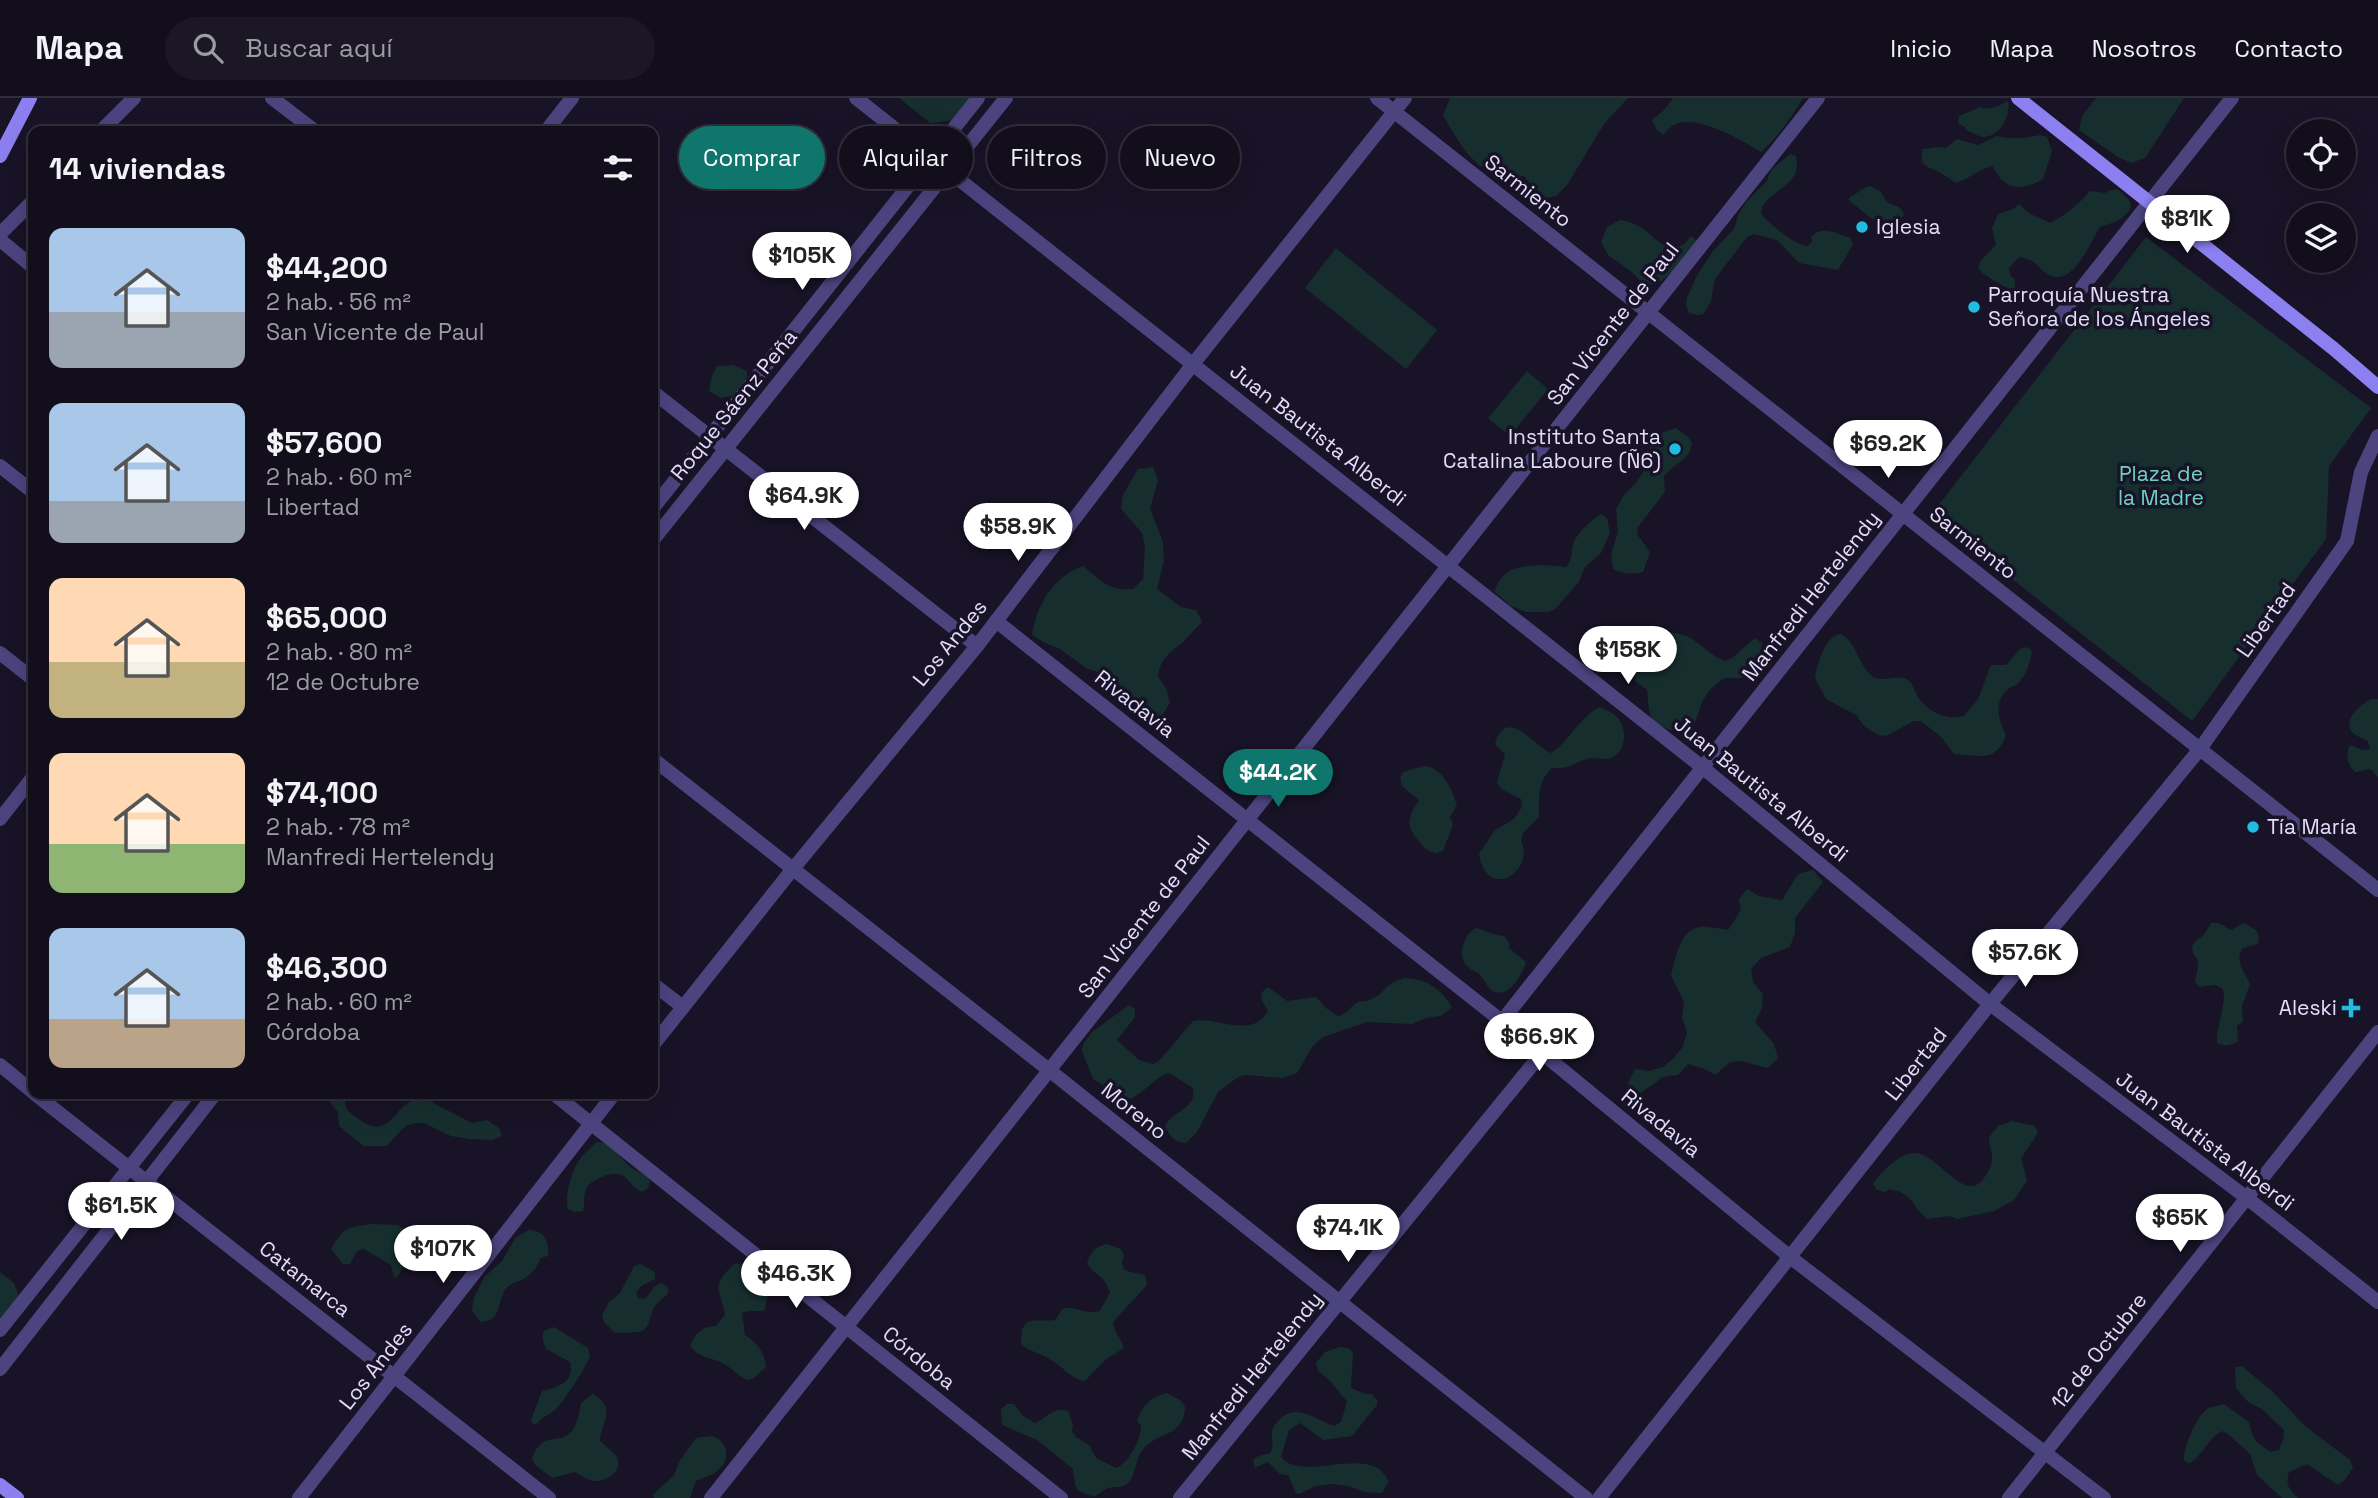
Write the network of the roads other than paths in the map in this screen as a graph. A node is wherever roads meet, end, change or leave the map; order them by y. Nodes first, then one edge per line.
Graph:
1 (30, 98) edge
2 (134, 98) edge
3 (272, 98) edge
4 (572, 98) edge
5 (856, 98) edge
6 (978, 98) edge
7 (1006, 98) edge
8 (1377, 98) edge
9 (1405, 98) edge
10 (1818, 98) edge
11 (2018, 98) edge
12 (2232, 98) edge
13 (1394, 111) junction
14 (106, 126) edge
15 (308, 126) edge
16 (550, 126) edge
17 (891, 126) edge
18 (956, 126) edge
19 (973, 140) edge
20 (0, 156) edge
21 (905, 189) edge
22 (934, 189) edge
23 (971, 189) edge
24 (2149, 203) junction
25 (28, 206) edge
26 (0, 234) edge
27 (0, 240) edge
28 (28, 263) edge
29 (1648, 313) junction
30 (1193, 364) junction
31 (2378, 387) edge
32 (658, 396) edge
33 (710, 436) junction
34 (2378, 436) edge
35 (726, 448) junction
36 (0, 466) edge
37 (28, 488) edge
38 (658, 502) edge
39 (1903, 514) junction
40 (658, 534) edge
41 (1448, 566) junction
42 (996, 621) junction
43 (977, 646) junction
44 (0, 653) edge
45 (28, 675) edge
46 (2200, 749) junction
47 (658, 763) edge
48 (1702, 767) junction
49 (28, 783) edge
50 (0, 819) edge
51 (1247, 819) junction
52 (792, 870) junction
53 (2378, 890) edge
54 (658, 988) edge
55 (1990, 1004) junction
56 (683, 1007) junction
57 (1502, 1021) junction
58 (2378, 1032) edge
59 (658, 1039) edge
60 (1542, 1053) junction
61 (0, 1065) edge
62 (1049, 1070) junction
63 (28, 1088) edge
64 (42, 1099) edge
65 (184, 1099) edge
66 (211, 1099) edge
67 (560, 1099) edge
68 (610, 1099) edge
69 (591, 1124) junction
70 (129, 1168) junction
71 (145, 1182) junction
72 (2247, 1198) junction
73 (1790, 1257) junction
74 (2378, 1302) edge
75 (1339, 1303) junction
76 (846, 1327) junction
77 (0, 1329) edge
78 (0, 1369) edge
79 (395, 1375) junction
80 (2046, 1452) junction
81 (0, 1485) edge
82 (17, 1498) edge
83 (299, 1498) edge
84 (549, 1498) edge
85 (710, 1498) edge
86 (1061, 1498) edge
87 (1181, 1498) edge
88 (1586, 1498) edge
89 (1599, 1498) edge
90 (2009, 1498) edge
91 (2104, 1498) edge

1 - 20 main road
2 - 14 street
3 - 15 street
4 - 16 street
5 - 17 street, Juan Bautista Alberdi
6 - 18 street, Roque Sáenz Peña
7 - 19 street, Roque Sáenz Peña
8 - 13 street, Sarmiento
9 - 13 street, Los Andes
10 - 29 street, San Vicente de Paul
11 - 24 main road
12 - 24 street, Manfredi Hertelendy
13 - 29 street, Sarmiento
13 - 30 street, Los Andes
21 - 33 street, Roque Sáenz Peña
22 - 35 street, Roque Sáenz Peña
23 - 30 street, Juan Bautista Alberdi
24 - 31 main road
24 - 39 street, Manfredi Hertelendy
25 - 26 street
27 - 28 street
29 - 39 street, Sarmiento
29 - 41 street, San Vicente de Paul
30 - 41 street, Juan Bautista Alberdi
30 - 42 street, Los Andes
32 - 33 street
33 - 35 street
33 - 38 street, Roque Sáenz Peña
34 - 46 street, Libertad
35 - 40 street, Roque Sáenz Peña
35 - 43 street
36 - 37 street
39 - 46 street, Sarmiento
39 - 48 street, Manfredi Hertelendy
41 - 48 street, Juan Bautista Alberdi
41 - 51 street, San Vicente de Paul
42 - 43 street, Los Andes
42 - 51 street, Rivadavia
43 - 52 street, Los Andes
44 - 45 street
46 - 53 street, Sarmiento
46 - 55 street, Libertad
47 - 52 street, Moreno
48 - 55 street, Juan Bautista Alberdi
48 - 57 street, Manfredi Hertelendy
49 - 50 street
51 - 57 street, Rivadavia
51 - 62 street, San Vicente de Paul
52 - 56 street, Los Andes
52 - 62 street, Moreno
54 - 56 street
55 - 72 street, Juan Bautista Alberdi
55 - 73 street, Libertad
56 - 59 street, Los Andes
57 - 60 street, Rivadavia
58 - 72 street, 12 de Octubre
60 - 73 street, Rivadavia
60 - 75 street, Manfredi Hertelendy
61 - 63 street, Catamarca
62 - 75 street, Moreno
62 - 76 street, San Vicente de Paul
64 - 70 street, Catamarca
65 - 70 street
66 - 71 street
67 - 69 street, Córdoba
68 - 69 street, Los Andes
69 - 76 street, Córdoba
69 - 79 street, Los Andes
70 - 71 street, Catamarca
70 - 77 street
71 - 78 street
71 - 79 street, Catamarca
72 - 74 street, Juan Bautista Alberdi
72 - 80 street, 12 de Octubre
73 - 80 street, Rivadavia
73 - 89 street, Libertad
75 - 87 street, Manfredi Hertelendy
75 - 88 street, Moreno
76 - 85 street, San Vicente de Paul
76 - 86 street, Córdoba
79 - 83 street, Los Andes
79 - 84 street, Catamarca
80 - 90 street, 12 de Octubre
80 - 91 street, Rivadavia
81 - 82 main road

